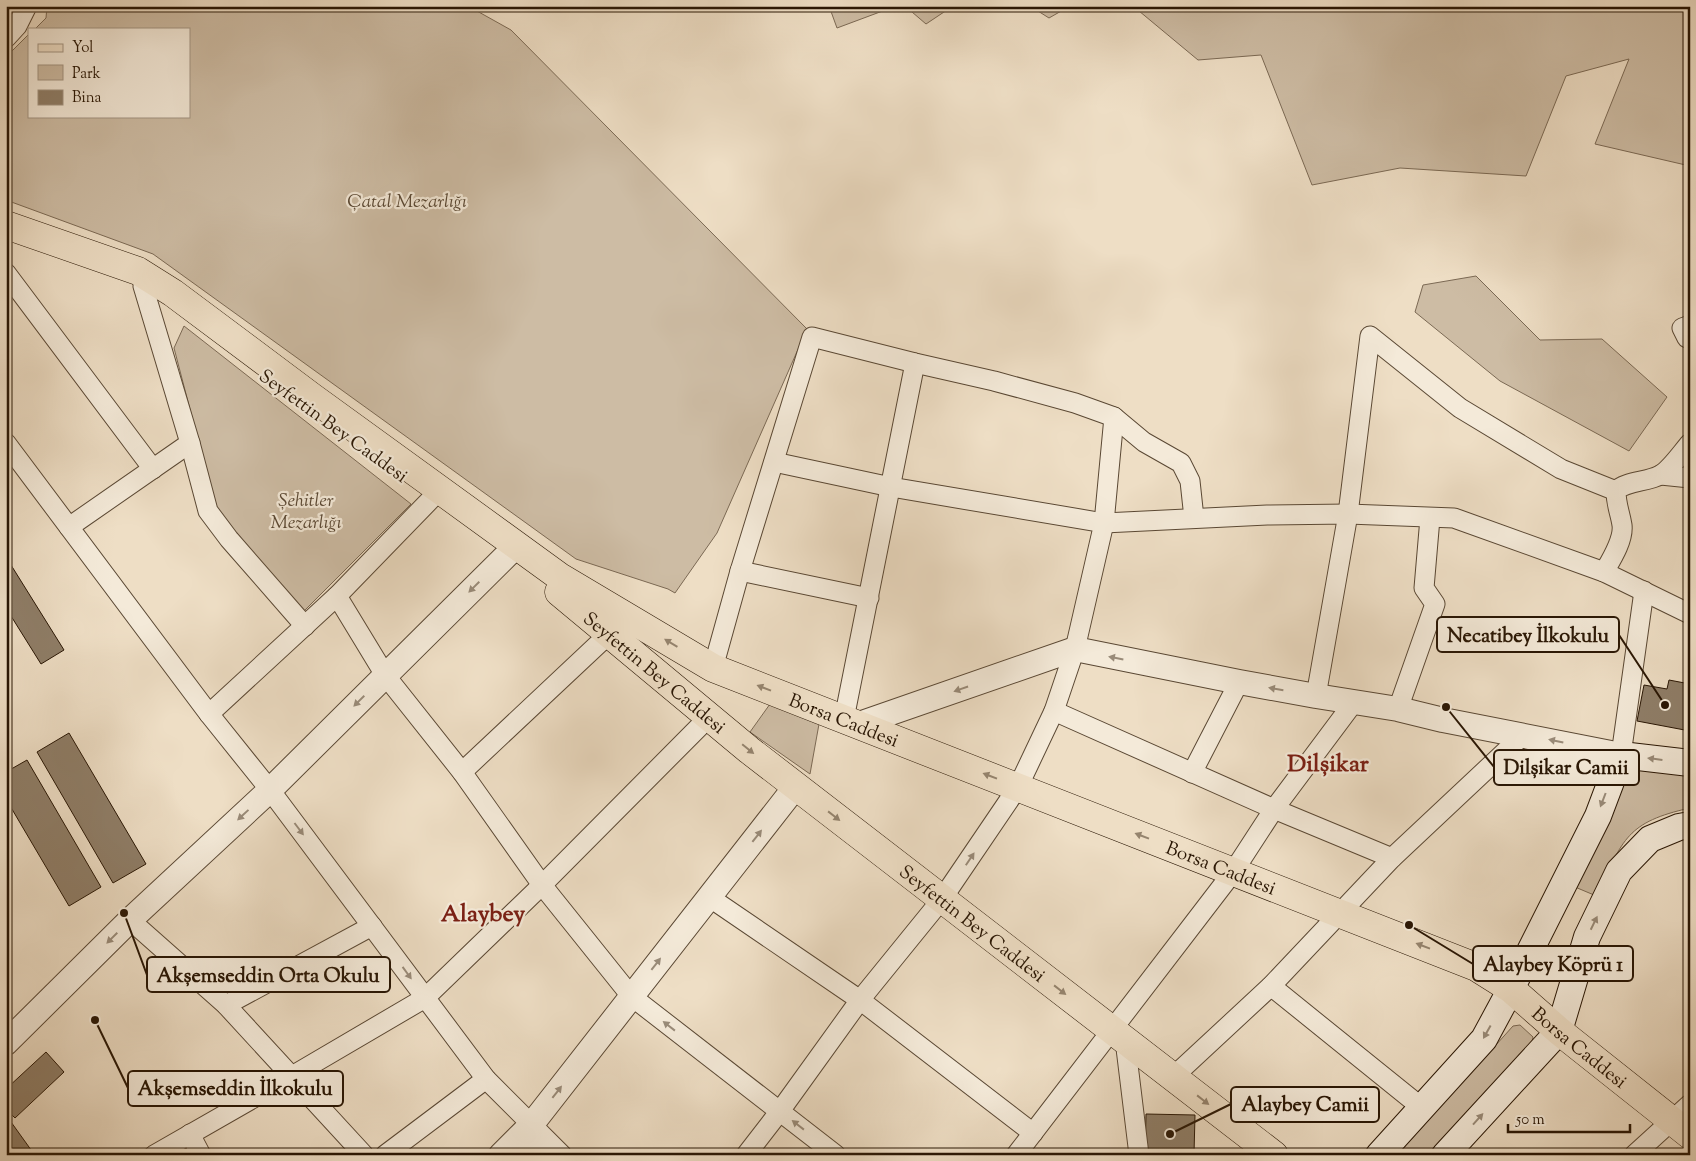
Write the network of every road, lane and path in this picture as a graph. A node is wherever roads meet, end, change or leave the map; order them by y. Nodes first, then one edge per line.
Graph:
1 (27, 6) edge
2 (6, 38) edge
3 (6, 225) edge
4 (6, 239) edge
5 (6, 273) edge
6 (141, 278) junction
7 (1690, 325) edge
8 (1690, 339) edge
9 (915, 363) junction
10 (1114, 417) junction
11 (6, 443) edge
12 (1690, 443) edge
13 (190, 444) junction
14 (774, 462) junction
15 (153, 469) junction
16 (1661, 475) junction
17 (1690, 478) edge
18 (891, 487) junction
19 (1616, 491) junction
20 (436, 493) junction
21 (1348, 514) junction
22 (1194, 518) junction
23 (1430, 518) junction
24 (1104, 523) junction
25 (69, 527) junction
26 (513, 549) junction
27 (740, 572) junction
28 (1604, 572) junction
29 (1644, 591) junction
30 (337, 596) junction
31 (869, 598) junction
32 (1690, 614) edge
33 (615, 623) junction
34 (304, 626) junction
35 (1075, 649) junction
36 (713, 668) junction
37 (385, 674) junction
38 (1239, 682) junction
39 (1316, 696) junction
40 (1354, 702) junction
41 (700, 709) junction
42 (1398, 709) junction
43 (1054, 711) junction
44 (209, 714) junction
45 (851, 722) junction
46 (1523, 735) junction
47 (1621, 755) junction
48 (1690, 763) edge
49 (462, 772) junction
50 (1192, 773) junction
51 (796, 786) junction
52 (1018, 787) junction
53 (270, 790) junction
54 (1274, 809) junction
55 (1686, 830) edge
56 (1392, 858) junction
57 (1233, 872) junction
58 (542, 885) junction
59 (708, 897) junction
60 (942, 899) junction
61 (1340, 914) junction
62 (130, 920) junction
63 (372, 926) junction
64 (1271, 986) junction
65 (1511, 989) junction
66 (631, 996) junction
67 (425, 998) junction
68 (860, 1000) junction
69 (226, 1005) junction
70 (1559, 1031) junction
71 (1119, 1035) junction
72 (6, 1043) edge
73 (292, 1076) junction
74 (1173, 1077) junction
75 (486, 1079) junction
76 (1421, 1106) junction
77 (780, 1111) junction
78 (1684, 1120) edge
79 (532, 1124) junction
80 (1033, 1133) junction
81 (190, 1134) junction
82 (154, 1155) edge
83 (201, 1155) edge
84 (364, 1155) edge
85 (385, 1155) edge
86 (502, 1155) edge
87 (536, 1155) edge
88 (562, 1155) edge
89 (746, 1155) edge
90 (836, 1155) edge
91 (1016, 1155) edge
92 (1139, 1155) edge
93 (1274, 1155) edge
94 (1379, 1155) edge
95 (1445, 1155) edge
96 (1634, 1155) edge

1 - 2 street
3 - 6 main road, Seyfettin Bey Caddesi
4 - 6 main road, Seyfettin Bey Caddesi
5 - 15 street
6 - 13 street
6 - 20 main road, Seyfettin Bey Caddesi
7 - 8 street
9 - 10 street
9 - 14 street
9 - 18 street
10 - 22 street
10 - 24 street
11 - 25 street
12 - 16 street
13 - 15 street
13 - 34 street
14 - 18 street
14 - 27 street
15 - 25 street
16 - 17 street
16 - 19 street
18 - 24 street
18 - 31 street
19 - 21 street
19 - 28 street
20 - 26 main road, Seyfettin Bey Caddesi
20 - 30 street
21 - 22 street
21 - 23 street
21 - 39 street
22 - 24 street
23 - 28 street
23 - 42 street
24 - 35 street
25 - 44 street
26 - 33 main road, Seyfettin Bey Caddesi
26 -> 37 street
27 - 31 street
27 - 36 street
28 - 29 street
29 - 32 street
29 - 47 street
30 - 34 street
30 - 37 street
31 - 45 street
36 -> 33 main road, Seyfettin Bey Caddesi
33 - 41 main road, Seyfettin Bey Caddesi
33 - 49 street
34 - 44 street
38 -> 35 street
35 - 43 street
35 -> 45 street
36 - 41 main road
45 -> 36 main road, Borsa Caddesi
37 - 49 street
37 -> 53 street
39 -> 38 street
38 - 50 street
39 - 40 street
40 - 42 street
40 - 54 street
41 -> 51 main road, Seyfettin Bey Caddesi
41 - 58 street
42 - 46 street
43 - 50 street
43 - 52 street
44 - 53 street
52 -> 45 main road, Borsa Caddesi
47 -> 46 street
46 - 56 street
48 -> 47 main road
47 -> 65 main road
49 - 58 street
50 - 54 street
59 -> 51 street
51 -> 60 main road, Seyfettin Bey Caddesi
57 -> 52 main road, Borsa Caddesi
60 -> 52 street
53 -> 62 street
53 -> 63 street
54 - 56 street
54 - 57 street
70 -> 55 main road
56 - 61 street
57 - 61 main road, Borsa Caddesi
57 - 71 street
58 - 66 street
58 - 67 street
66 -> 59 street
59 - 68 street
60 - 68 street
60 -> 71 main road, Seyfettin Bey Caddesi
61 - 64 street
65 -> 61 main road, Borsa Caddesi
62 - 69 street
62 -> 72 street
63 -> 67 street
63 - 69 street
64 - 74 street
64 - 76 street
65 - 70 main road, Borsa Caddesi
65 -> 76 main road
77 -> 66 street
79 -> 66 street
67 - 73 street
67 - 75 street
68 - 77 street
68 - 80 street
69 - 73 street
70 - 78 main road, Borsa Caddesi
95 -> 70 main road
71 - 74 main road, Seyfettin Bey Caddesi
71 - 80 street
71 - 92 street
73 - 81 street
73 - 84 street
74 -> 93 main road, Seyfettin Bey Caddesi
75 - 79 street
75 - 85 street
76 - 94 main road
77 - 89 street
90 -> 77 street
78 - 96 street
79 - 86 street
79 - 87 street
79 - 88 street
80 - 91 street
81 - 82 street
81 - 83 street

